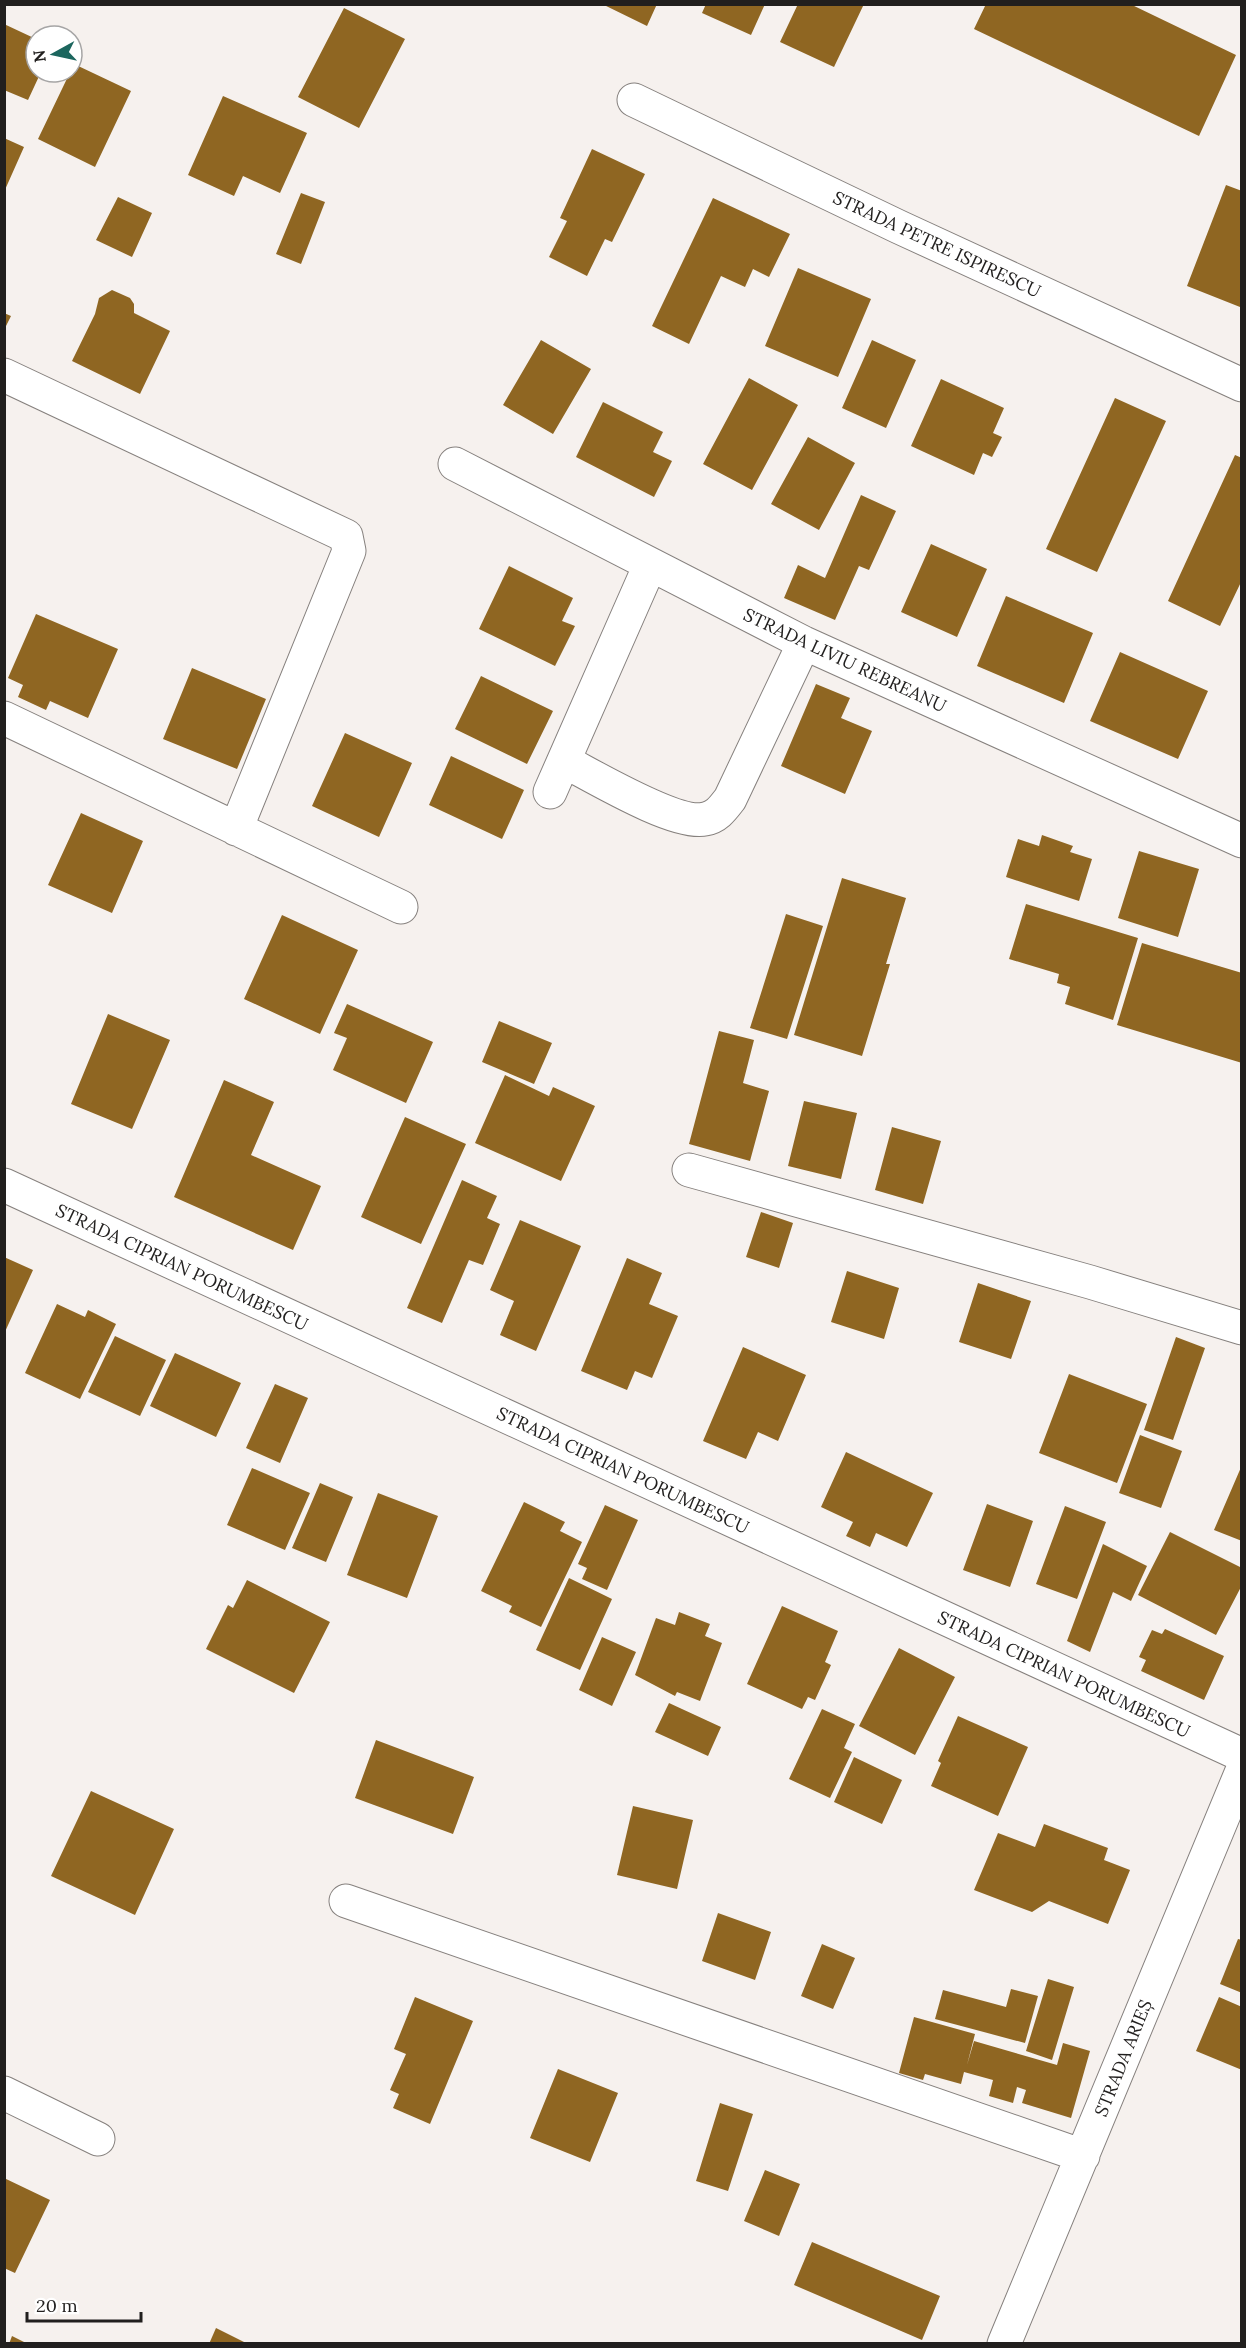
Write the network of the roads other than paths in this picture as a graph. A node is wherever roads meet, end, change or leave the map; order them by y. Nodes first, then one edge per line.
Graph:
1 (634, 100) dead end
2 (4, 375) edge
3 (1242, 385) edge
4 (455, 464) dead end
5 (650, 565) junction
6 (804, 643) junction
7 (4, 718) edge
8 (564, 761) junction
9 (550, 792) dead end
10 (236, 829) junction
11 (1242, 841) edge
12 (401, 907) dead end
13 (689, 1170) dead end
14 (4, 1185) edge
15 (1242, 1328) edge
16 (1242, 1755) edge
17 (1242, 1771) edge
18 (346, 1901) dead end
19 (4, 2093) edge
20 (98, 2139) dead end
21 (1083, 2156) junction
22 (1004, 2343) edge

1 - 3 street, STRADA PETRE ISPIRESCU
2 - 10 street
4 - 5 street, STRADA LIVIU REBREANU
5 - 6 street, STRADA LIVIU REBREANU
5 - 8 street
6 - 8 street
6 - 11 street, STRADA LIVIU REBREANU
7 - 10 street
8 - 9 street
10 - 12 street
13 - 15 street
14 - 16 street, STRADA CIPRIAN PORUMBESCU
17 - 21 street, STRADA ARIEȘ
18 - 21 street
19 - 20 street
21 - 22 street, STRADA ARIEȘ

